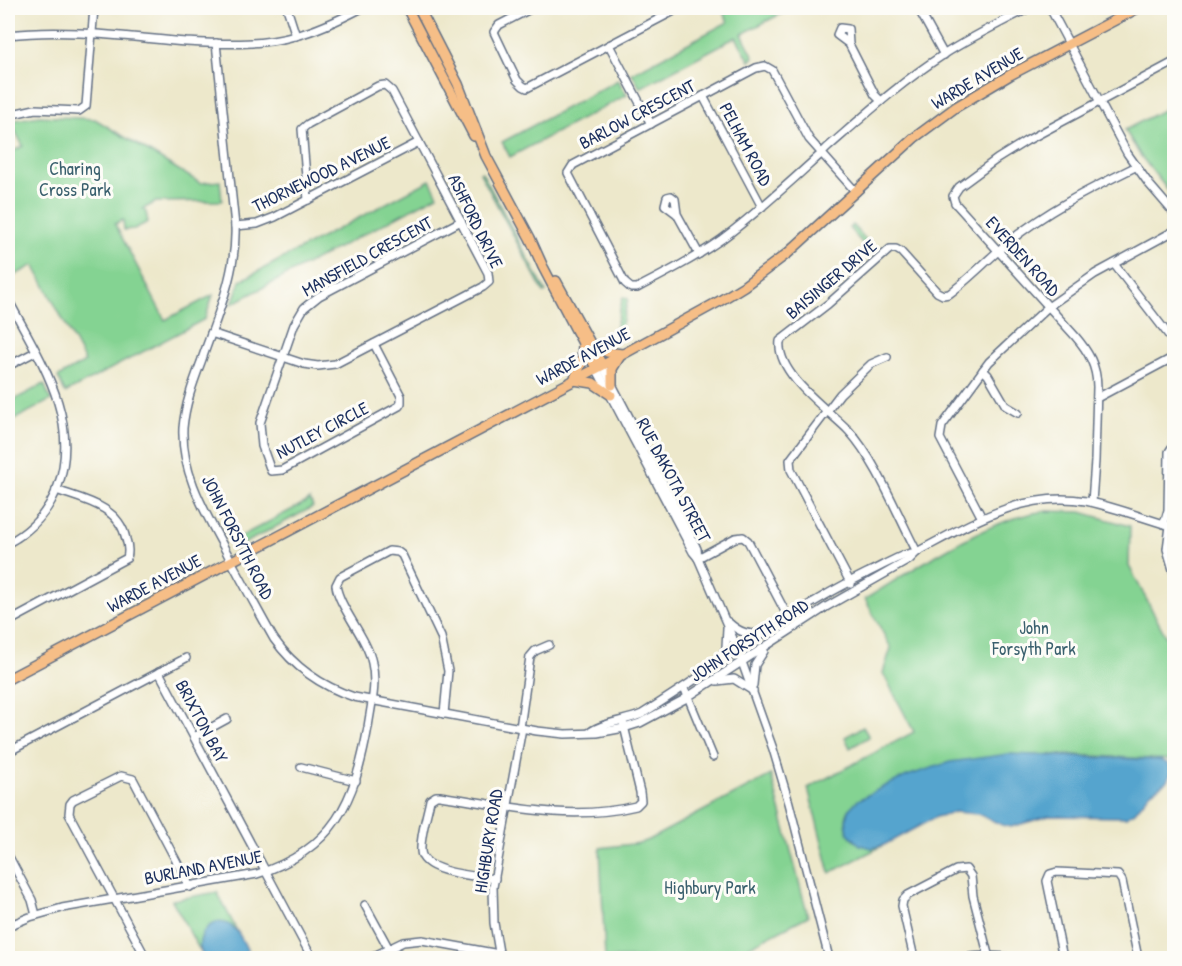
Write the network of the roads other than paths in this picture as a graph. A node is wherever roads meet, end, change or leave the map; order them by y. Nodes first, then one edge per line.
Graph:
1 (94, 8) edge
2 (287, 8) edge
3 (362, 8) edge
4 (407, 8) edge
5 (419, 8) edge
6 (532, 8) edge
7 (676, 8) edge
8 (918, 8) edge
9 (1029, 8) edge
10 (1050, 8) edge
11 (1138, 8) edge
12 (8, 35) edge
13 (93, 35) junction
14 (296, 36) junction
15 (216, 43) junction
16 (849, 44) dead end
17 (1069, 44) junction
18 (609, 45) junction
19 (944, 55) junction
20 (1174, 62) edge
21 (703, 96) junction
22 (881, 101) junction
23 (1100, 101) junction
24 (8, 115) edge
25 (651, 124) junction
26 (419, 142) junction
27 (481, 145) junction
28 (821, 154) junction
29 (1137, 166) junction
30 (856, 192) junction
31 (308, 200) junction
32 (762, 207) junction
33 (1174, 213) edge
34 (677, 214) dead end
35 (461, 221) junction
36 (235, 226) junction
37 (1174, 231) edge
38 (998, 251) junction
39 (699, 254) junction
40 (1114, 264) junction
41 (8, 299) edge
42 (1048, 307) junction
43 (211, 333) junction
44 (1174, 342) edge
45 (587, 343) junction
46 (374, 344) junction
47 (35, 352) junction
48 (622, 354) junction
49 (282, 357) junction
50 (887, 357) dead end
51 (1174, 357) edge
52 (8, 366) edge
53 (599, 367) junction
54 (983, 370) junction
55 (574, 380) junction
56 (612, 390) junction
57 (1097, 398) junction
58 (826, 410) junction
59 (1018, 413) dead end
60 (1174, 444) edge
61 (56, 490) junction
62 (1092, 502) junction
63 (982, 518) junction
64 (1170, 526) edge
65 (8, 543) edge
66 (917, 552) junction
67 (698, 558) junction
68 (232, 561) junction
69 (1174, 573) edge
70 (850, 582) junction
71 (855, 591) junction
72 (788, 617) junction
73 (726, 620) junction
74 (8, 622) edge
75 (770, 631) junction
76 (549, 645) dead end
77 (768, 645) junction
78 (739, 651) junction
79 (186, 658) dead end
80 (743, 662) junction
81 (716, 666) junction
82 (159, 672) junction
83 (8, 679) edge
84 (711, 683) junction
85 (753, 690) junction
86 (688, 694) junction
87 (372, 701) junction
88 (444, 714) junction
89 (227, 720) dead end
90 (623, 725) junction
91 (521, 728) junction
92 (194, 737) junction
93 (8, 752) edge
94 (713, 757) dead end
95 (301, 768) dead end
96 (356, 781) junction
97 (507, 807) junction
98 (8, 855) edge
99 (265, 872) junction
100 (495, 879) junction
101 (190, 886) junction
102 (115, 899) junction
103 (365, 905) dead end
104 (36, 915) junction
105 (8, 926) edge
106 (389, 949) junction
107 (499, 956) edge
108 (989, 957) edge
109 (146, 958) edge
110 (312, 958) edge
111 (370, 958) edge
112 (830, 958) edge
113 (914, 958) edge
114 (951, 958) edge
115 (1028, 958) edge
116 (1063, 958) edge
117 (1138, 958) edge

1 - 13 street
2 - 14 street
3 - 14 street
4 - 27 main road
5 - 27 main road
6 - 18 street
7 - 18 street
8 - 19 street
9 - 19 street, BARLOW CRESCENT
10 - 17 street
11 - 17 main road, WARDE AVENUE
12 - 13 street
13 - 15 street
13 - 24 street
14 - 15 street
15 - 36 street, JOHN FORSYTH ROAD
16 - 22 street
17 - 23 street
17 - 30 main road, WARDE AVENUE
18 - 25 street
19 - 22 street, BARLOW CRESCENT
20 - 23 street, EVERDEN ROAD
21 - 25 street, BARLOW CRESCENT
21 - 28 street, BARLOW CRESCENT
21 - 32 street, PELHAM ROAD
22 - 28 street, BARLOW CRESCENT
23 - 29 street
23 - 38 street, EVERDEN ROAD
25 - 39 street, BARLOW CRESCENT
26 - 31 street, THORNEWOOD AVENUE
26 - 31 street, ASHFORD DRIVE
26 - 35 street, ASHFORD DRIVE
27 - 45 main road
28 - 30 street, BARLOW CRESCENT
28 - 32 street, BARLOW CRESCENT
29 - 33 street
29 - 38 street, BAISINGER DRIVE
30 - 48 main road, WARDE AVENUE
31 - 36 street, THORNEWOOD AVENUE
32 - 39 street, BARLOW CRESCENT
34 - 39 street
35 - 46 street, ASHFORD DRIVE
35 - 49 street, MANSFIELD CRESCENT
36 - 43 street, JOHN FORSYTH ROAD
37 - 40 street
38 - 42 street, EVERDEN ROAD
38 - 58 street, BAISINGER DRIVE
40 - 42 street
40 - 44 street
41 - 47 street
42 - 54 street
42 - 57 street, EVERDEN ROAD
43 - 49 street, ASHFORD DRIVE
43 - 68 street, JOHN FORSYTH ROAD
45 - 48 main road
45 - 53 main road
45 - 55 main road
46 - 49 street, ASHFORD DRIVE
46 - 49 street, NUTLEY CIRCLE
47 - 52 street
47 - 61 street
48 - 53 main road, WARDE AVENUE
48 - 56 main road
50 - 58 street
51 - 57 street
53 - 55 main road, WARDE AVENUE
53 - 56 street, RUE DAKOTA STREET
54 - 59 street
54 - 63 street
55 - 56 main road
55 - 68 main road, WARDE AVENUE
56 - 67 street, RUE DAKOTA STREET
57 - 62 street, EVERDEN ROAD
58 - 66 street, BAISINGER DRIVE
58 - 70 street
60 - 64 street
61 - 65 street
61 - 74 street
62 - 63 street, JOHN FORSYTH ROAD
62 - 64 street, JOHN FORSYTH ROAD
63 - 66 street, JOHN FORSYTH ROAD
64 - 69 street
66 - 70 street, JOHN FORSYTH ROAD
66 - 71 street, JOHN FORSYTH ROAD
67 - 72 street, JOHN FORSYTH ROAD
67 - 73 street, RUE DAKOTA STREET
68 - 83 main road, WARDE AVENUE
68 - 87 street, JOHN FORSYTH ROAD
70 - 71 street
70 - 72 street, JOHN FORSYTH ROAD
71 - 77 street, JOHN FORSYTH ROAD
72 - 75 street, JOHN FORSYTH ROAD
73 - 75 street
73 - 78 street
73 - 81 street
75 - 78 street, JOHN FORSYTH ROAD
76 - 91 street, HIGHBURY ROAD
77 - 80 street, JOHN FORSYTH ROAD
77 - 85 street
78 - 80 street
78 - 81 street, JOHN FORSYTH ROAD
79 - 82 street
80 - 84 street, JOHN FORSYTH ROAD
80 - 85 street
81 - 90 street, JOHN FORSYTH ROAD
82 - 92 street, BRIXTON BAY
82 - 93 street, BRIXTON BAY
84 - 85 street
84 - 86 street, JOHN FORSYTH ROAD
85 - 112 street
86 - 90 street, JOHN FORSYTH ROAD
86 - 94 street
87 - 88 street, JOHN FORSYTH ROAD
87 - 88 street, BURLAND AVENUE
87 - 96 street, BURLAND AVENUE
88 - 91 street, JOHN FORSYTH ROAD
89 - 92 street
90 - 91 street, JOHN FORSYTH ROAD
90 - 97 street
91 - 97 street, HIGHBURY ROAD
92 - 99 street, BRIXTON BAY
95 - 96 street
96 - 99 street, BURLAND AVENUE
97 - 100 street, HIGHBURY ROAD
97 - 100 street
98 - 104 street
99 - 101 street, BURLAND AVENUE
99 - 110 street, BRIXTON BAY
100 - 107 street, HIGHBURY ROAD
101 - 102 street, BURLAND AVENUE
101 - 102 street
102 - 104 street, BURLAND AVENUE
102 - 109 street
103 - 106 street
104 - 105 street, BURLAND AVENUE
106 - 107 street
106 - 111 street
108 - 113 street
108 - 114 street
108 - 115 street
116 - 117 street

